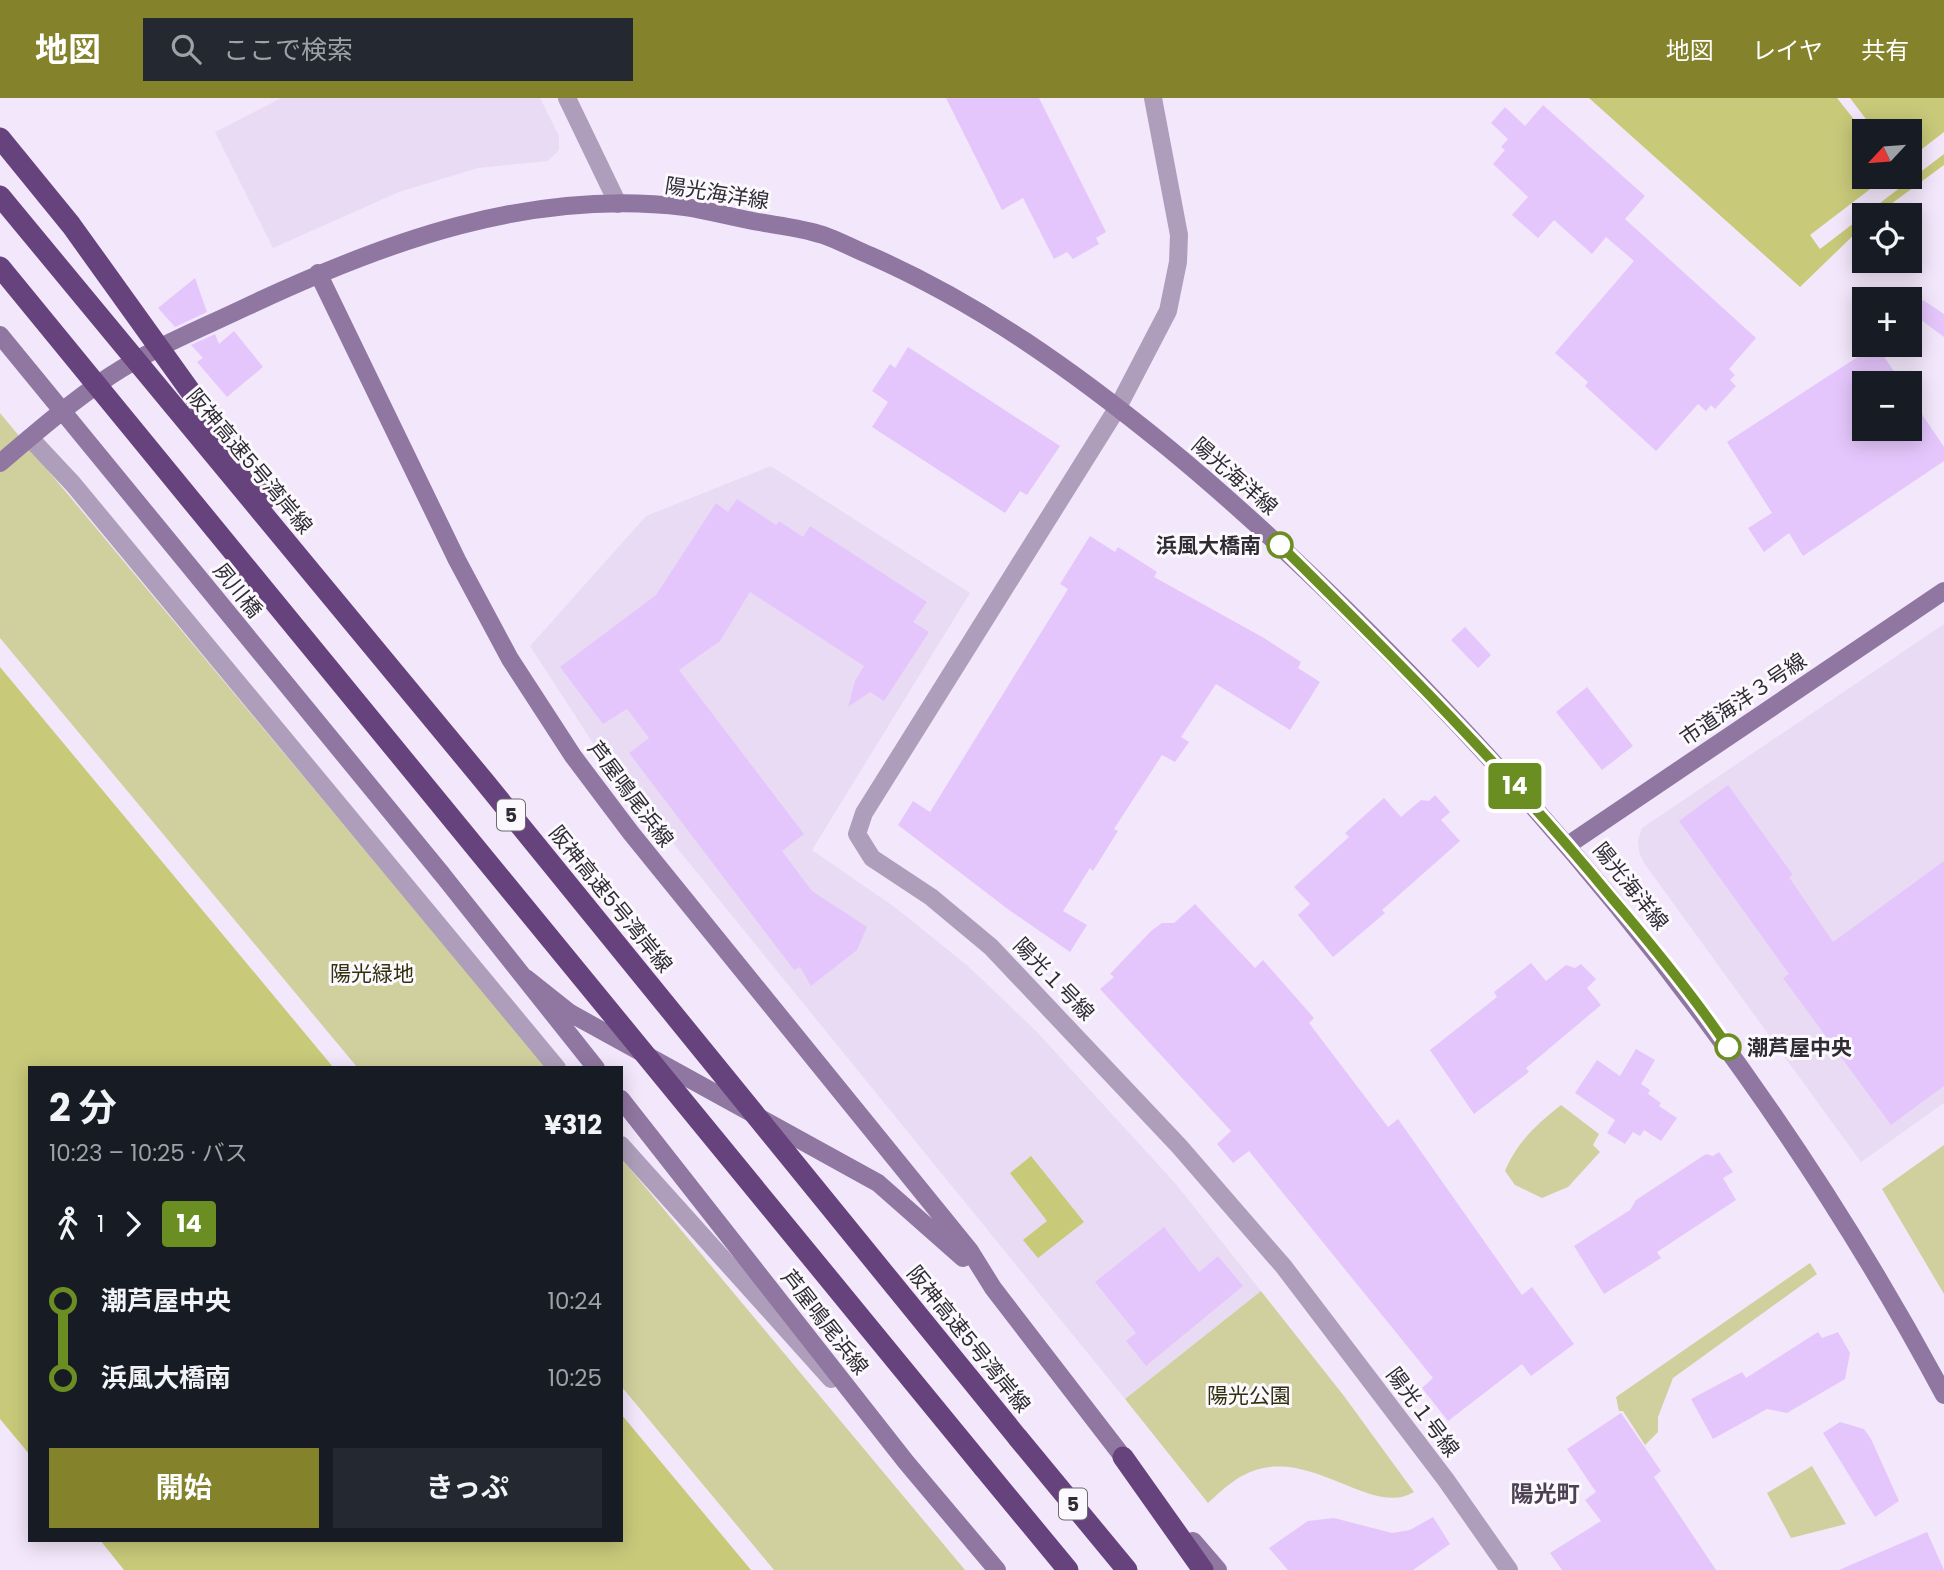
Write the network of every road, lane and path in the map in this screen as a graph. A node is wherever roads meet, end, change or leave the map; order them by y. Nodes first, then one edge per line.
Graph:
1 (567, 98) edge
2 (1153, 98) edge
3 (0, 138) edge
4 (0, 196) edge
5 (618, 204) junction
6 (0, 267) edge
7 (318, 273) junction
8 (0, 335) edge
9 (1118, 407) junction
10 (30, 438) junction
11 (0, 463) edge
12 (1944, 590) edge
13 (484, 781) junction
14 (1568, 845) junction
15 (441, 873) joint
16 (526, 978) junction
17 (555, 1066) edge
18 (594, 1066) edge
19 (623, 1102) edge
20 (623, 1147) edge
21 (993, 1288) junction
22 (1944, 1395) edge
23 (1123, 1457) junction
24 (906, 1462) junction
25 (997, 1570) edge
26 (1068, 1570) edge
27 (1127, 1570) edge
28 (1203, 1570) edge
29 (1218, 1570) edge
30 (1509, 1570) edge

1 - 5 street
2 - 9 street
3 - 13 highway, bridge
4 - 13 highway, 阪神高速5号湾岸線 / 5, bridge
5 - 7 main road, 陽光海洋線
5 - 9 main road, 陽光海洋線
6 - 26 highway, 5, bridge
7 - 10 main road, 陽光海洋線
7 - 21 main road, 芦屋鳴尾浜線
8 - 15 main road, 夙川橋, bridge
9 - 14 main road, 陽光海洋線
9 - 30 street, 陽光１号線
10 - 11 main road, 陽光海洋線
10 - 17 street
12 - 14 main road, 市道海洋３号線
13 - 27 highway, 阪神高速5号湾岸線 / 5, bridge
14 - 22 main road, 陽光海洋線
15 - 16 main road, 芦屋鳴尾浜線
16 - 18 main road, 芦屋鳴尾浜線
16 - 21 main road, 芦屋鳴尾浜線
19 - 24 main road, 芦屋鳴尾浜線
20 - 24 street
21 - 23 main road, 芦屋鳴尾浜線
23 - 28 highway
23 - 29 main road, 芦屋鳴尾浜線
24 - 25 main road, 芦屋鳴尾浜線

